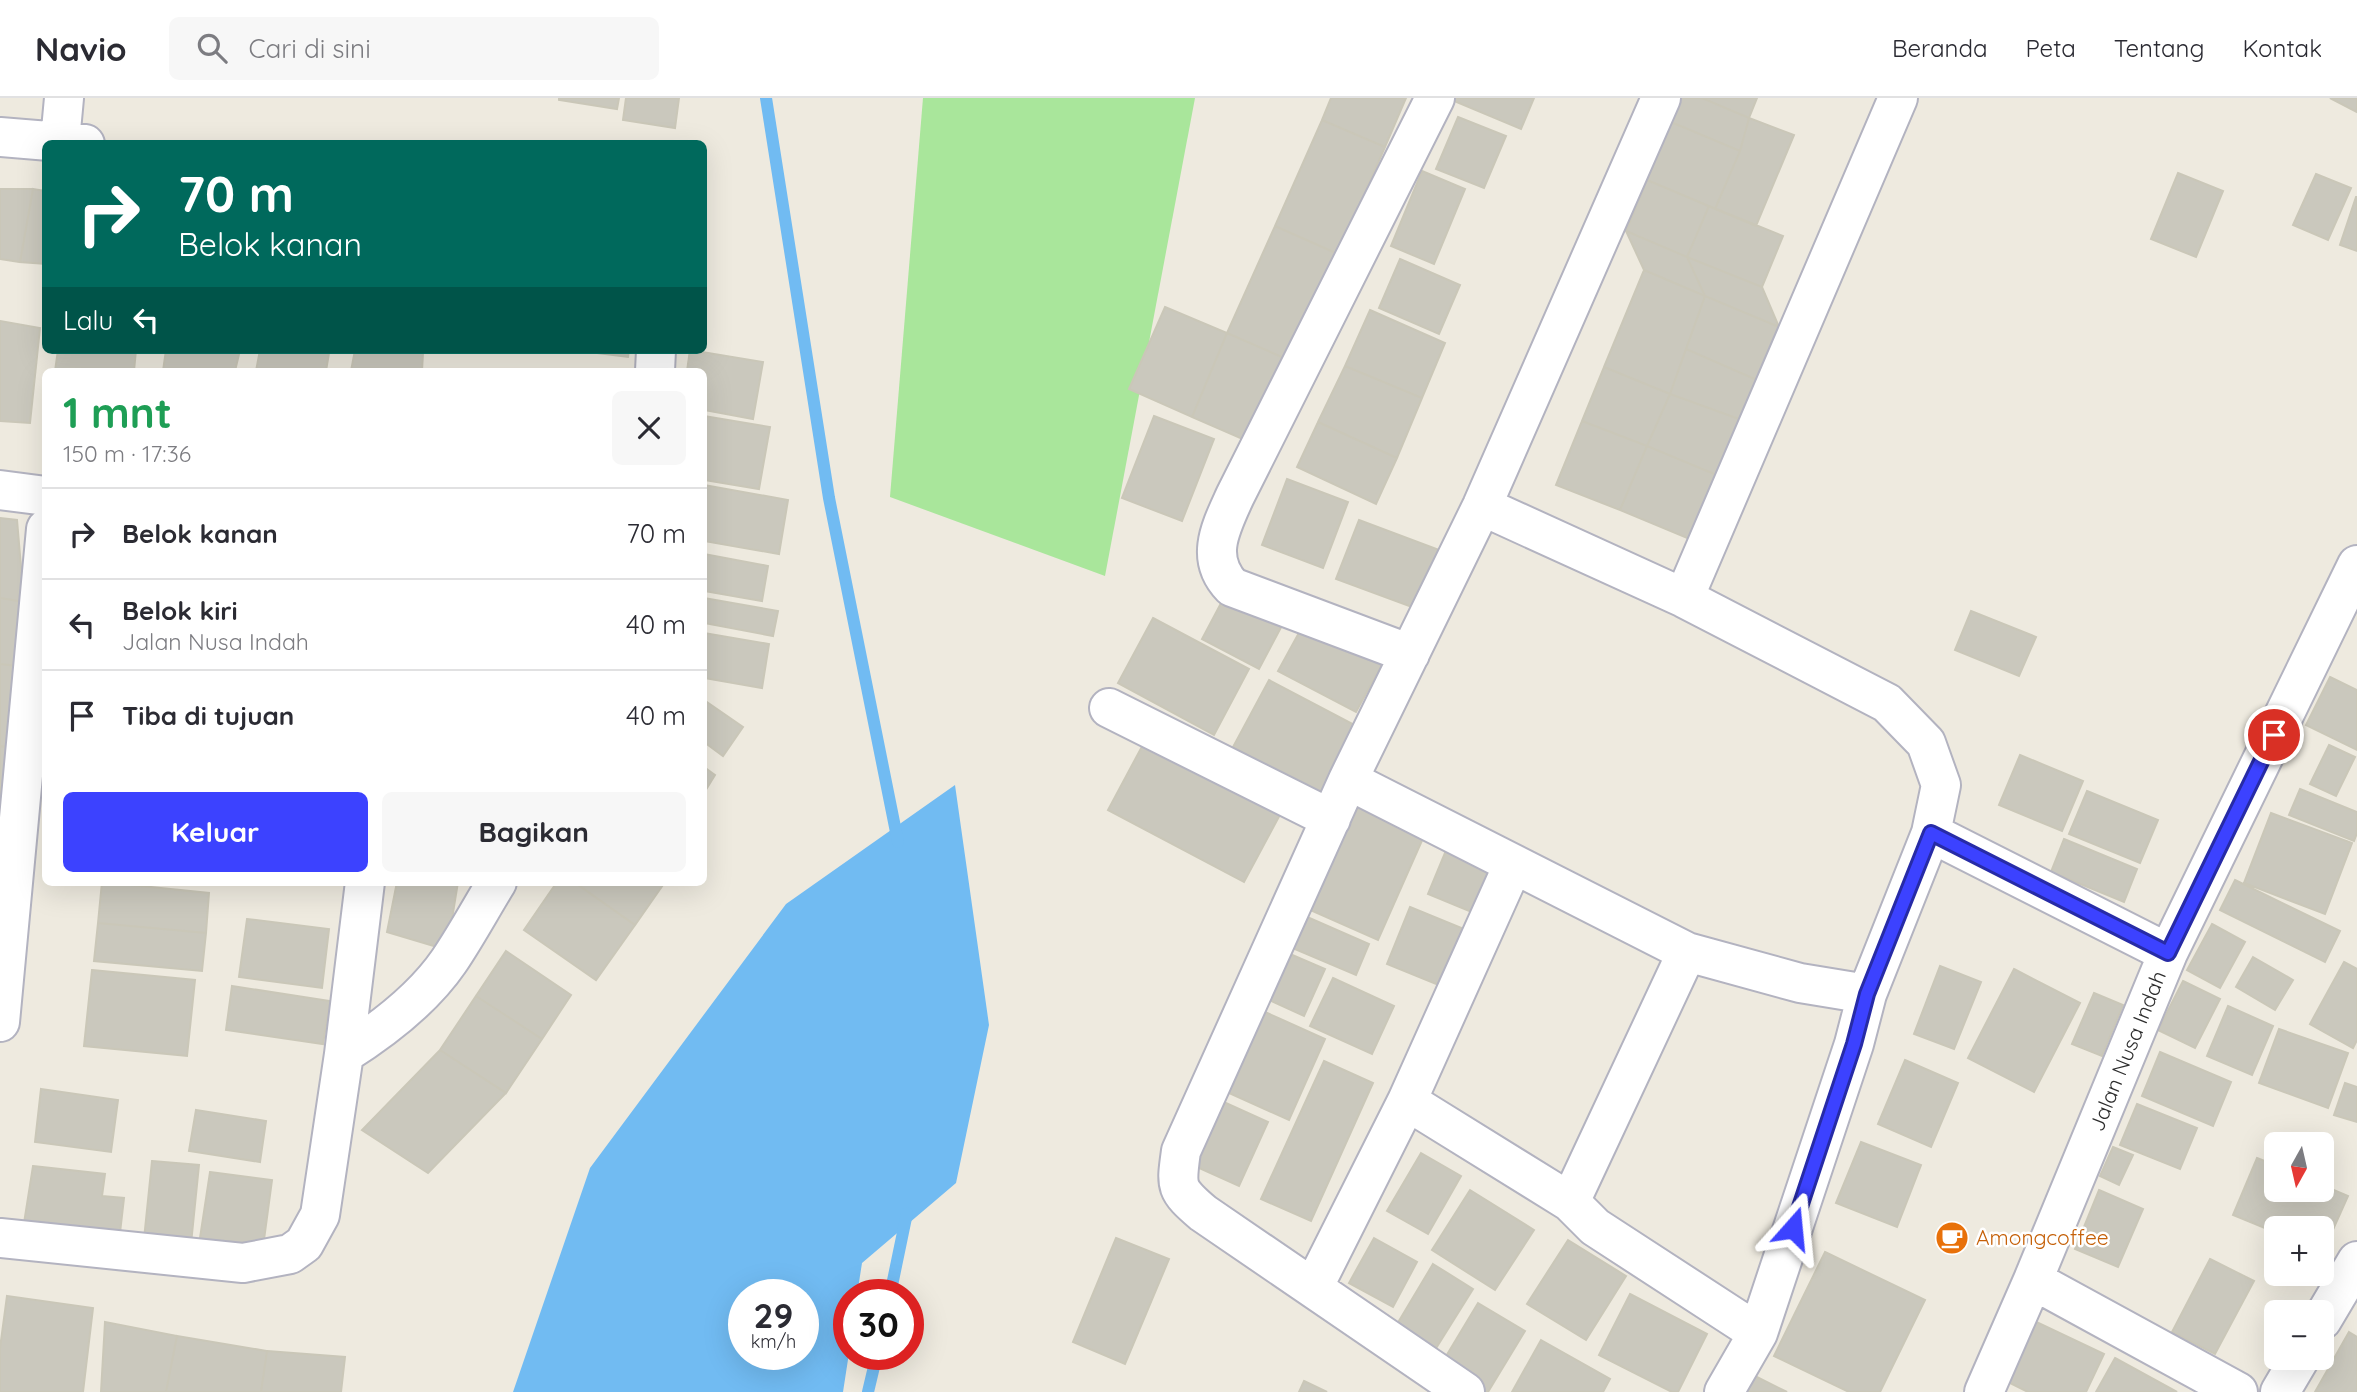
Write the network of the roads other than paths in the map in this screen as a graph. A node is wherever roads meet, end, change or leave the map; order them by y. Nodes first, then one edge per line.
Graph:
1 (64, 98) edge
2 (1435, 98) edge
3 (1661, 98) edge
4 (1898, 98) edge
5 (0, 136) edge
6 (48, 140) edge
7 (72, 140) edge
8 (0, 490) edge
9 (42, 495) edge
10 (1482, 506) junction
11 (2357, 565) edge
12 (42, 572) edge
13 (1684, 598) junction
14 (1410, 654) junction
15 (1109, 708) dead end
16 (1348, 780) junction
17 (1331, 819) junction
18 (1931, 833) junction
19 (1513, 865) junction
20 (365, 886) edge
21 (495, 886) edge
22 (1687, 952) junction
23 (2168, 953) junction
24 (1867, 994) junction
25 (0, 1022) edge
26 (344, 1054) junction
27 (1407, 1101) junction
28 (1570, 1202) junction
29 (0, 1238) edge
30 (2357, 1261) edge
31 (2033, 1280) junction
32 (1313, 1287) junction
33 (2334, 1300) edge
34 (1758, 1333) junction
35 (2293, 1370) edge
36 (1465, 1392) edge
37 (1724, 1392) edge
38 (1984, 1392) edge
39 (2238, 1392) edge
40 (2280, 1392) edge

1 - 7 street
2 - 14 street
3 - 10 street
4 - 13 street
5 - 6 street
8 - 9 street
10 - 13 street
10 - 14 street
11 - 23 street, Jalan Nusa Indah
12 - 25 street
13 - 18 street
14 - 16 street
15 - 17 street
16 - 17 street
16 - 19 street
17 - 32 street
18 - 23 street
18 - 24 street
19 - 22 street
19 - 27 street
20 - 26 street
21 - 26 street
22 - 24 street
22 - 28 street
23 - 31 street, Jalan Nusa Indah
24 - 34 street
26 - 29 street
27 - 28 street
27 - 32 street
28 - 34 street
30 - 33 street
31 - 38 street, Jalan Nusa Indah
31 - 39 street
32 - 36 street
34 - 37 street
35 - 40 street

